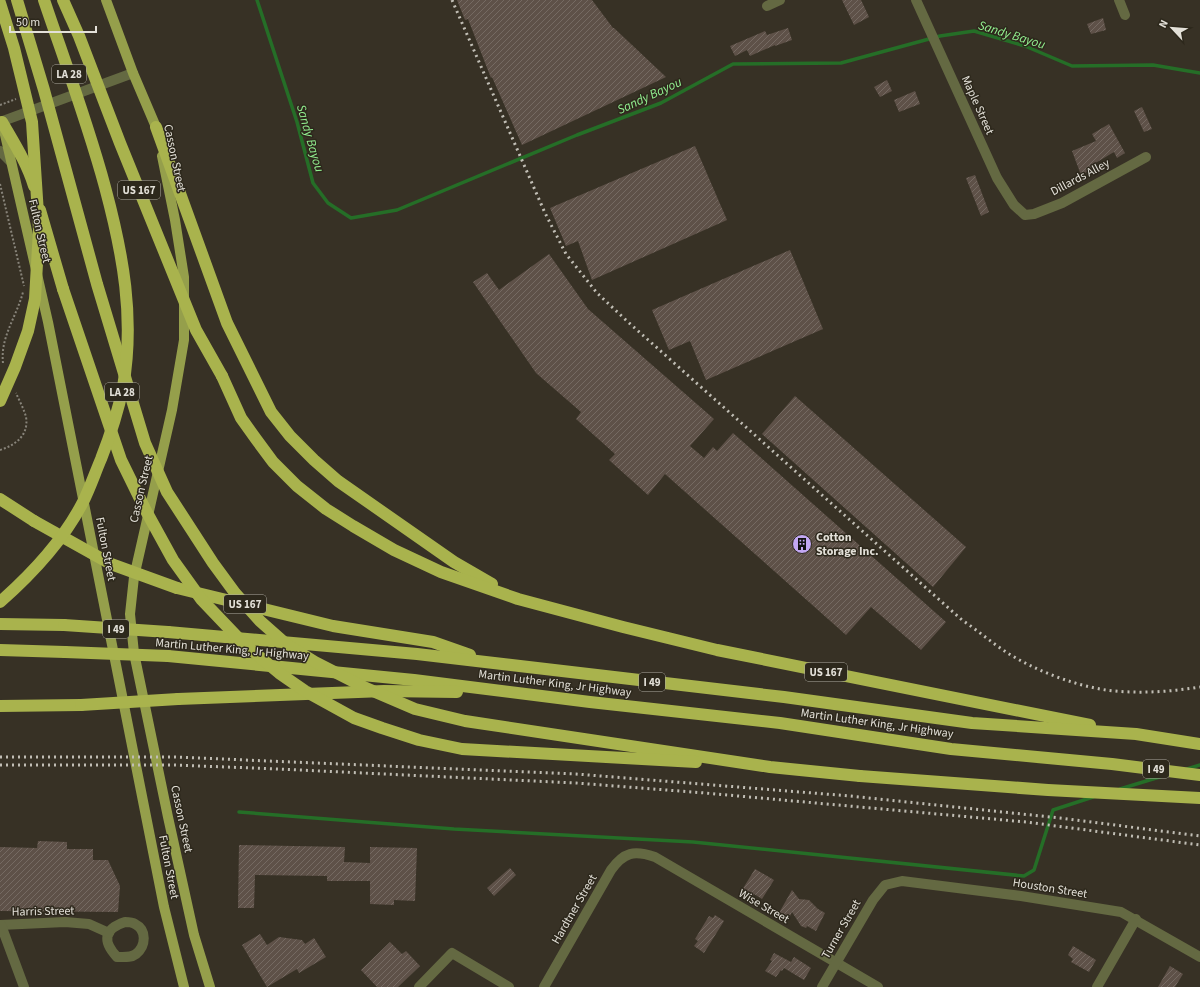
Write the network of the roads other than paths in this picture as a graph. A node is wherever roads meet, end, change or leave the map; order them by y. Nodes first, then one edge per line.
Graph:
1 (17, 0) edge
2 (44, 0) edge
3 (63, 0) edge
4 (106, 0) edge
5 (780, 0) edge
6 (916, 0) edge
7 (1119, 0) edge
8 (0, 3) edge
9 (767, 6) dead end
10 (1126, 15) dead end
11 (134, 73) junction
12 (0, 120) edge
13 (156, 127) junction
14 (0, 151) edge
15 (1146, 157) dead end
16 (10, 161) junction
17 (1025, 215) joint
18 (0, 401) edge
19 (0, 499) edge
20 (518, 599) junction
21 (0, 602) edge
22 (0, 624) edge
23 (0, 650) edge
24 (491, 663) junction
25 (520, 693) junction
26 (0, 706) edge
27 (1136, 734) junction
28 (1200, 744) edge
29 (770, 767) junction
30 (1200, 775) edge
31 (1197, 798) edge
32 (634, 853) joint
33 (885, 885) joint
34 (1136, 920) junction
35 (1, 925) edge
36 (109, 933) dead end
37 (1200, 957) edge
38 (836, 963) junction
39 (24, 987) edge
40 (184, 987) edge
41 (210, 987) edge
42 (419, 987) edge
43 (509, 987) edge
44 (544, 987) edge
45 (822, 987) edge
46 (878, 987) edge
47 (1097, 987) edge

1 - 29 highway, US 167, bridge
2 - 21 highway, LA 28, bridge
3 - 20 highway, US 167, bridge
4 - 11 main road, Casson Street
5 - 9 street
6 - 17 street, Maple Street
7 - 10 street
8 - 18 highway, bridge
11 - 12 street
11 - 13 main road, Casson Street
12 - 16 main road, Fulton Street
12 - 29 highway, bridge
13 - 20 highway
13 - 41 main road, Casson Street
14 - 16 street
15 - 17 street, Dillards Alley
16 - 40 main road, Fulton Street
19 - 24 highway, bridge
20 - 27 highway, US 167
22 - 24 highway, Martin Luther King, Jr Highway / I 49, bridge
23 - 25 highway, Martin Luther King, Jr Highway / I 49, bridge
24 - 27 highway, Martin Luther King, Jr Highway / I 49
25 - 26 highway, bridge
25 - 30 highway, Martin Luther King, Jr Highway / I 49
27 - 28 highway, Martin Luther King, Jr Highway / I 49
29 - 31 highway, US 167, bridge
32 - 38 street, Wise Street
32 - 44 street, Hardtner Street
33 - 34 street, Houston Street
33 - 38 street, Turner Street
34 - 37 street, Houston Street
34 - 47 street
35 - 36 street, Harris Street
35 - 39 street
38 - 45 street, Turner Street
38 - 46 street, Wise Street
42 - 43 street

